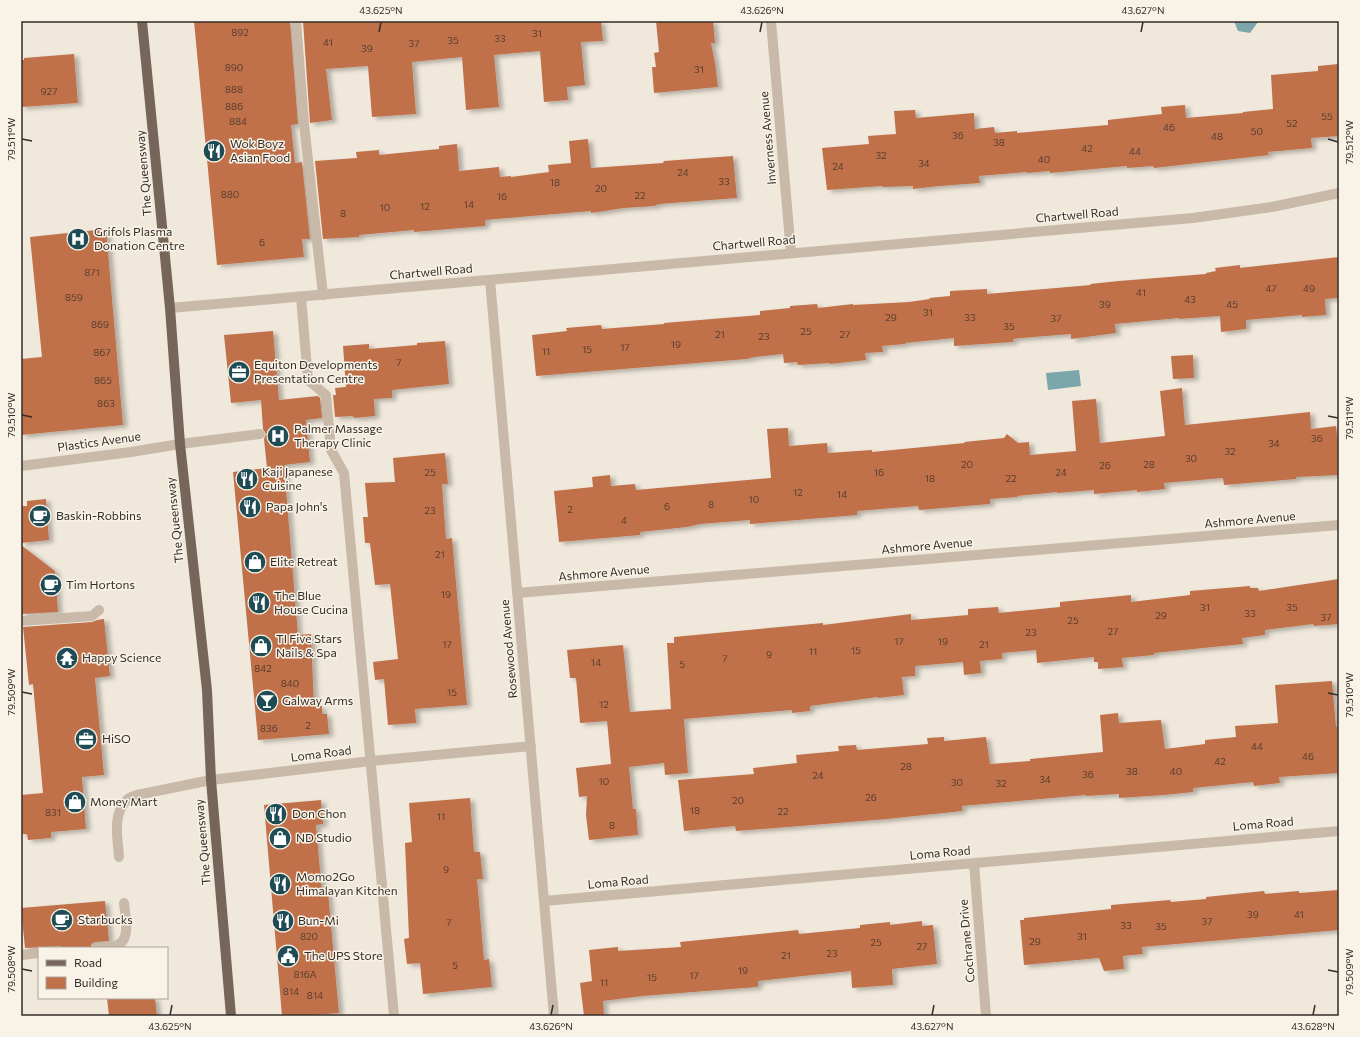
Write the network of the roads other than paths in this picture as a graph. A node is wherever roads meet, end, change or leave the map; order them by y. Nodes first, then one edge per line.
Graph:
1 (142, 21) edge
2 (296, 21) edge
3 (772, 21) edge
4 (1339, 194) edge
5 (791, 253) junction
6 (490, 280) junction
7 (323, 294) junction
8 (301, 297) junction
9 (170, 308) junction
10 (260, 434) dead end
11 (180, 444) junction
12 (21, 466) edge
13 (1339, 525) edge
14 (517, 593) junction
15 (98, 610) dead end
16 (21, 621) edge
17 (531, 746) junction
18 (371, 760) junction
19 (211, 780) junction
20 (1339, 831) edge
21 (119, 857) dead end
22 (974, 863) junction
23 (544, 901) junction
24 (124, 903) dead end
25 (105, 947) edge
26 (38, 953) edge
27 (21, 955) edge
28 (231, 1016) edge
29 (394, 1016) edge
30 (554, 1016) edge
31 (986, 1016) edge

1 - 9 main road, The Queensway
2 - 7 street
3 - 5 street, Inverness Avenue
4 - 5 street, Chartwell Road
5 - 6 street, Chartwell Road
6 - 7 street, Chartwell Road
6 - 14 street, Rosewood Avenue
7 - 8 street, Chartwell Road
8 - 9 street, Chartwell Road
8 - 18 street
9 - 11 main road, The Queensway
10 - 11 street, Plastics Avenue
11 - 12 street, Plastics Avenue
11 - 19 main road, The Queensway
13 - 14 street, Ashmore Avenue
14 - 17 street, Rosewood Avenue
15 - 16 street
17 - 18 street, Loma Road
17 - 23 street, Rosewood Avenue
18 - 19 street, Loma Road
18 - 29 street
19 - 21 street, Loma Road
19 - 28 main road, The Queensway
20 - 22 street, Loma Road
22 - 23 street, Loma Road
22 - 31 street, Cochrane Drive
23 - 30 street, Rosewood Avenue
24 - 25 street
26 - 27 street

